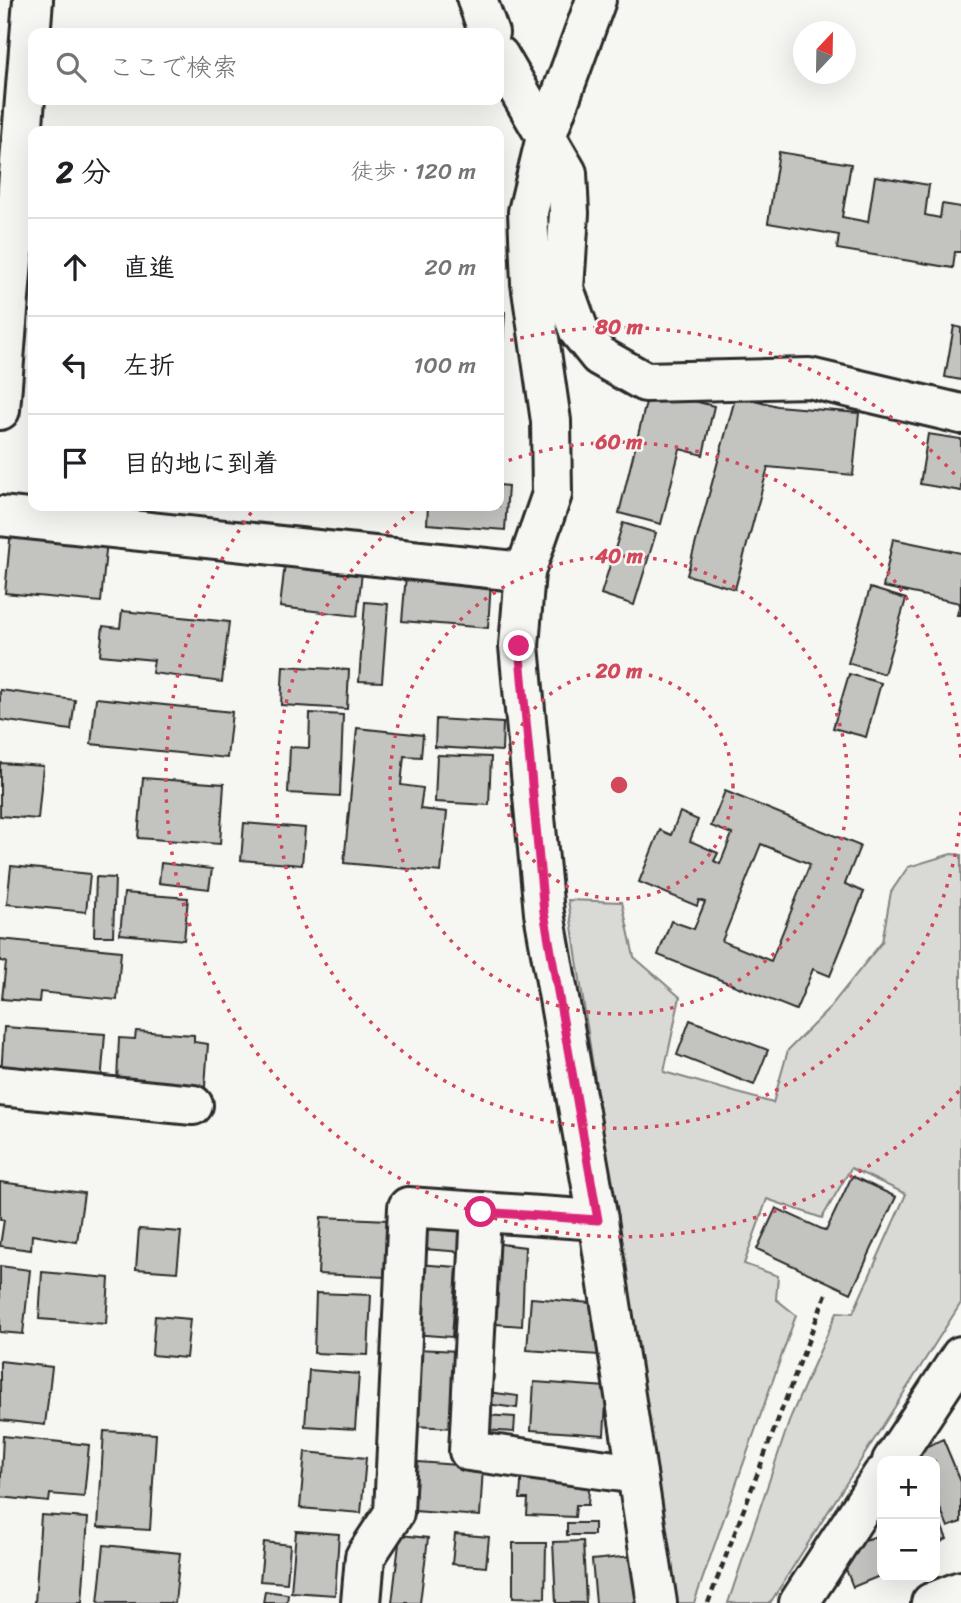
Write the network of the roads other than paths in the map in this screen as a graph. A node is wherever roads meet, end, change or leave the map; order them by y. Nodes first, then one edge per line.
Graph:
1 (33, 0) edge
2 (477, 0) edge
3 (596, 0) edge
4 (30, 28) edge
5 (487, 28) edge
6 (28, 52) edge
7 (504, 65) edge
8 (546, 137) junction
9 (5, 290) edge
10 (0, 410) edge
11 (961, 414) edge
12 (0, 516) edge
13 (525, 572) junction
14 (0, 1086) edge
15 (193, 1105) dead end
16 (481, 1212) junction
17 (598, 1220) junction
18 (961, 1356) edge
19 (895, 1456) edge
20 (637, 1474) junction
21 (877, 1484) edge
22 (961, 1591) edge
23 (361, 1603) edge
24 (657, 1603) edge
25 (799, 1603) edge
26 (931, 1603) edge

1 - 4 main road
2 - 5 main road
3 - 8 main road
6 - 9 main road
7 - 8 main road
8 - 11 main road
8 - 13 main road
9 - 10 main road
12 - 13 main road
13 - 17 main road
14 - 15 main road
16 - 17 main road
16 - 20 main road
16 - 23 main road
17 - 20 main road
18 - 19 main road
20 - 24 main road
21 - 25 main road
22 - 26 main road

